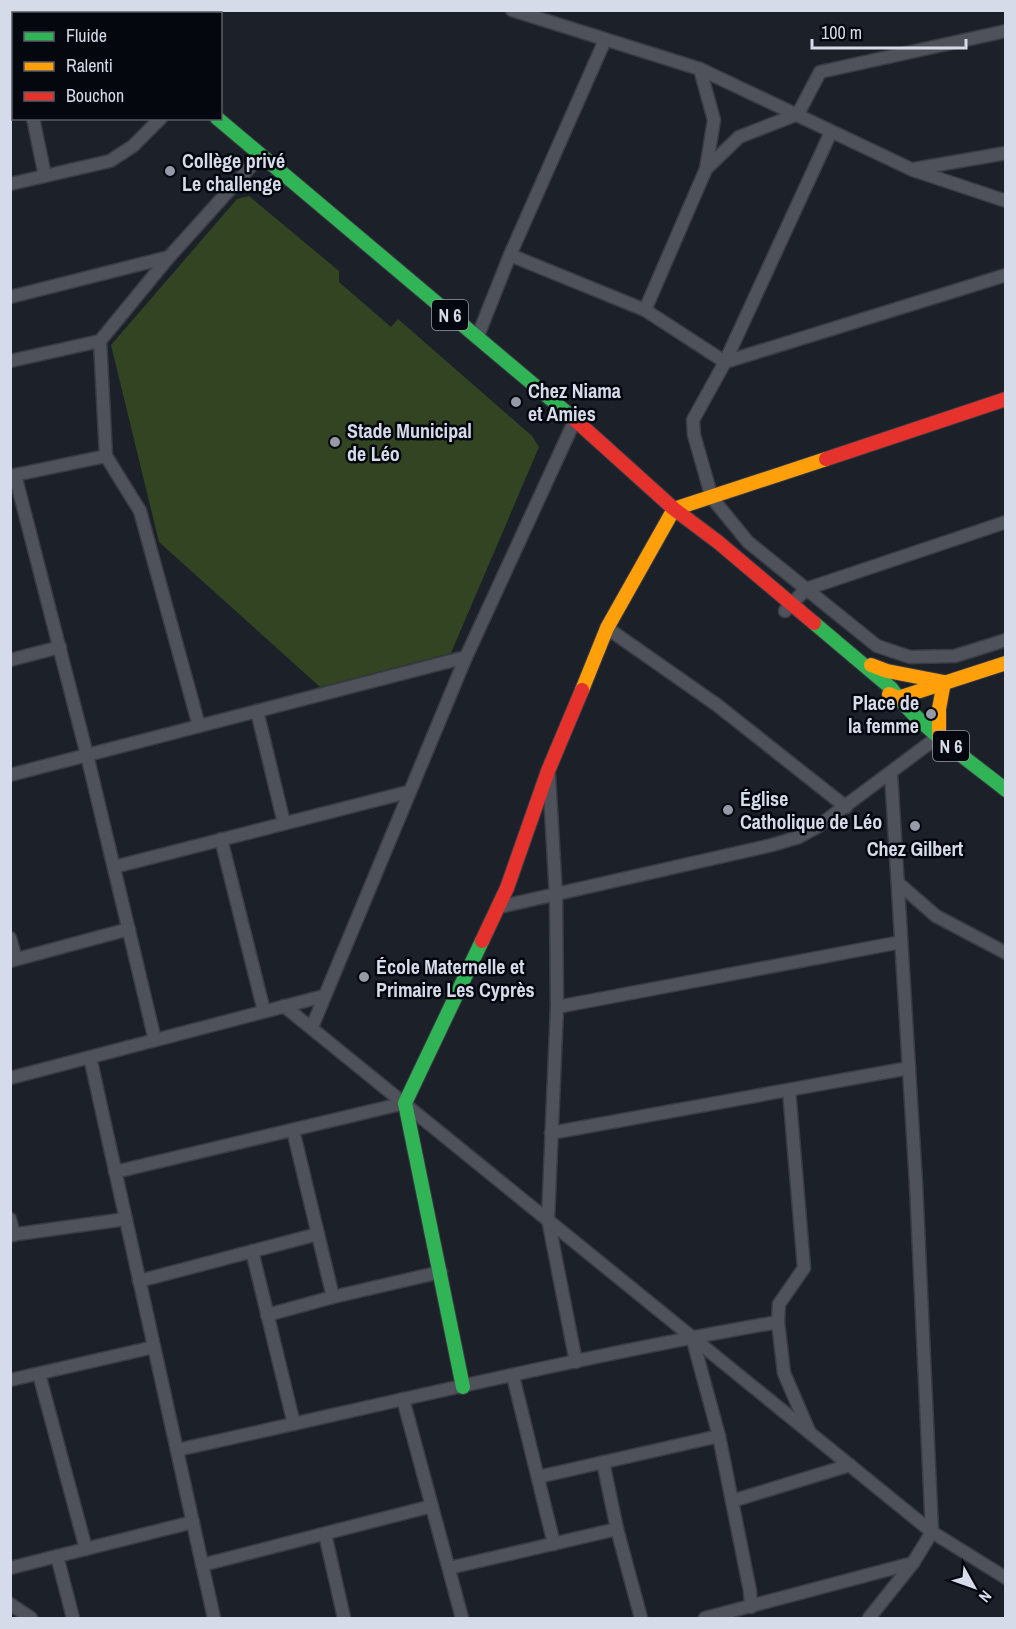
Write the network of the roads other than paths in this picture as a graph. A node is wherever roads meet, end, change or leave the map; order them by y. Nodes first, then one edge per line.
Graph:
1 (512, 10) edge
2 (1005, 31) edge
3 (605, 40) junction
4 (700, 69) junction
5 (798, 114) junction
6 (33, 120) edge
7 (159, 120) edge
8 (220, 120) edge
9 (831, 132) junction
10 (1005, 153) edge
11 (261, 155) junction
12 (706, 169) junction
13 (913, 170) junction
14 (45, 176) junction
15 (10, 184) edge
16 (1005, 201) edge
17 (510, 255) junction
18 (169, 257) junction
19 (1005, 275) edge
20 (10, 297) edge
21 (645, 310) junction
22 (477, 338) junction
23 (100, 341) junction
24 (10, 362) edge
25 (725, 362) junction
26 (1005, 399) edge
27 (575, 420) junction
28 (106, 456) junction
29 (13, 476) edge
30 (712, 498) junction
31 (677, 511) junction
32 (1005, 522) edge
33 (806, 589) junction
34 (788, 607) junction
35 (608, 628) junction
36 (1005, 640) edge
37 (60, 647) junction
38 (851, 654) junction
39 (466, 657) junction
40 (10, 660) edge
41 (1005, 663) edge
42 (944, 682) junction
43 (898, 698) junction
44 (257, 711) junction
45 (199, 726) junction
46 (939, 736) junction
47 (87, 755) junction
48 (548, 771) junction
49 (891, 773) junction
50 (10, 776) edge
51 (1005, 790) edge
52 (408, 792) junction
53 (846, 807) junction
54 (284, 823) junction
55 (221, 840) junction
56 (114, 867) junction
57 (898, 884) junction
58 (555, 896) junction
59 (499, 907) junction
60 (129, 929) junction
61 (10, 938) edge
62 (901, 942) junction
63 (1005, 954) edge
64 (13, 960) edge
65 (324, 996) junction
66 (284, 1006) junction
67 (557, 1007) junction
68 (264, 1011) junction
69 (312, 1027) junction
70 (155, 1040) junction
71 (90, 1057) junction
72 (909, 1068) junction
73 (10, 1078) edge
74 (789, 1090) junction
75 (405, 1103) junction
76 (293, 1130) junction
77 (551, 1133) junction
78 (115, 1172) junction
79 (10, 1219) edge
80 (126, 1219) junction
81 (548, 1219) junction
82 (318, 1234) junction
83 (12, 1235) edge
84 (252, 1251) junction
85 (441, 1272) junction
86 (140, 1281) junction
87 (333, 1297) junction
88 (267, 1315) junction
89 (778, 1322) junction
90 (692, 1337) junction
91 (154, 1347) junction
92 (576, 1362) junction
93 (39, 1374) junction
94 (513, 1376) junction
95 (10, 1380) edge
96 (464, 1387) junction
97 (403, 1399) junction
98 (294, 1424) junction
99 (809, 1432) junction
100 (719, 1436) junction
101 (177, 1450) junction
102 (603, 1462) junction
103 (850, 1465) junction
104 (538, 1477) junction
105 (732, 1501) junction
106 (432, 1506) junction
107 (193, 1522) junction
108 (617, 1529) junction
109 (932, 1532) junction
110 (325, 1534) junction
111 (555, 1544) junction
112 (86, 1549) junction
113 (57, 1556) junction
114 (913, 1563) junction
115 (202, 1565) junction
116 (10, 1568) edge
117 (448, 1568) junction
118 (1005, 1578) edge
119 (10, 1604) edge
120 (751, 1607) junction
121 (737, 1615) edge
122 (31, 1618) edge
123 (73, 1618) edge
124 (214, 1618) edge
125 (344, 1618) edge
126 (462, 1618) edge
127 (641, 1618) edge
128 (705, 1618) edge
129 (869, 1618) edge

1 - 3 street
2 - 5 street
3 - 4 street
3 - 17 street
4 - 5 street
4 - 12 street
5 - 9 street
5 - 12 street
6 - 14 street
7 - 14 street
8 - 11 main road, N 6
9 - 13 street
9 - 25 street
10 - 13 street
11 - 18 street
11 - 22 main road, N 6
12 - 21 street
13 - 16 street
14 - 15 street
17 - 21 street
17 - 22 street
18 - 20 street
18 - 23 street
19 - 25 street
21 - 25 street
22 - 27 main road, N 6
23 - 24 street
23 - 28 street
25 - 30 street
26 - 30 main road
27 - 31 main road, N 6
27 - 39 street
28 - 29 street
28 - 45 street
29 - 37 street
30 - 31 main road
30 - 33 street
31 - 34 main road, N 6
31 - 35 main road
32 - 33 street
33 - 34 street
33 - 36 street
34 - 38 main road, N 6
34 - 43 main road, N 6
35 - 48 main road
35 - 53 street
37 - 40 street
37 - 47 street
38 - 42 main road
38 - 43 main road, N 6
39 - 44 street
39 - 52 street
41 - 42 main road
42 - 43 main road
42 - 46 main road
43 - 46 main road, N 6
44 - 45 street
44 - 54 street
45 - 47 street
46 - 49 street
46 - 51 main road, N 6
47 - 50 street
47 - 56 street
48 - 58 street
48 - 59 main road
49 - 53 street
49 - 57 street
52 - 54 street
52 - 65 street
53 - 58 street
54 - 55 street
55 - 56 street
55 - 68 street
56 - 60 street
57 - 62 street
57 - 63 street
58 - 59 street
58 - 67 street
59 - 75 main road
60 - 64 street
60 - 70 street
61 - 64 street
62 - 67 street
62 - 72 street
65 - 66 street
65 - 69 street
66 - 68 street
66 - 69 street
67 - 77 street
68 - 70 street
69 - 75 street
70 - 71 street
71 - 73 street
71 - 78 street
72 - 74 street
72 - 109 street
74 - 77 street
74 - 89 street
75 - 76 street
75 - 81 street
75 - 85 main road
76 - 78 street
76 - 82 street
77 - 81 street
78 - 80 street
79 - 83 street
80 - 83 street
80 - 86 street
81 - 90 street
81 - 92 street
82 - 84 street
82 - 87 street
84 - 86 street
84 - 88 street
85 - 87 street
85 - 96 main road
86 - 91 street
87 - 88 street
88 - 98 street
89 - 90 street
89 - 99 street
90 - 92 street
90 - 99 street
90 - 100 street
91 - 93 street
91 - 101 street
92 - 94 street
93 - 95 street
93 - 112 street
94 - 96 street
94 - 104 street
96 - 97 street
97 - 98 street
97 - 106 street
98 - 101 street
99 - 103 street
100 - 102 street
100 - 105 street
101 - 107 street
102 - 104 street
102 - 108 street
103 - 105 street
103 - 109 street
104 - 111 street
105 - 120 street
106 - 110 street
106 - 117 street
107 - 112 street
107 - 115 street
108 - 111 street
108 - 127 street
109 - 114 street
109 - 118 street
110 - 115 street
110 - 125 street
111 - 117 street
112 - 113 street
113 - 116 street
113 - 123 street
114 - 120 street
114 - 129 street
115 - 124 street
117 - 126 street
119 - 122 street
120 - 121 street
121 - 128 street

